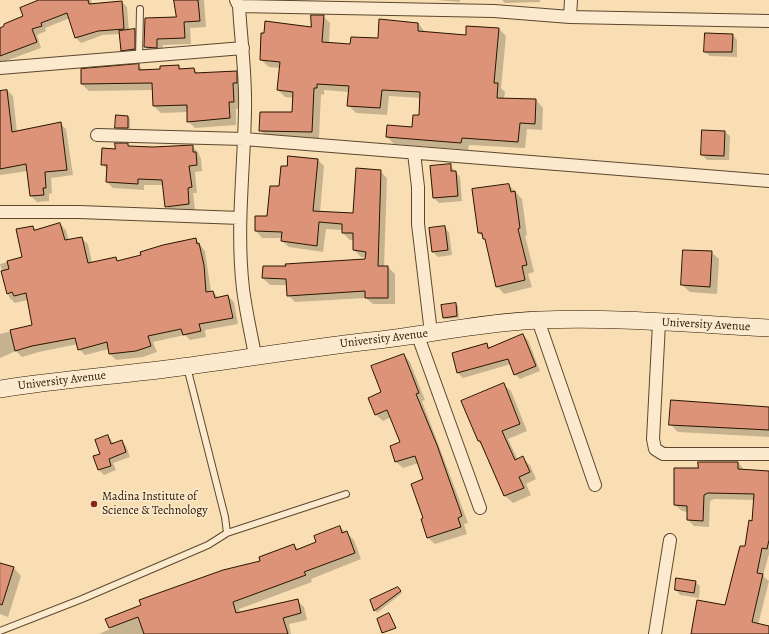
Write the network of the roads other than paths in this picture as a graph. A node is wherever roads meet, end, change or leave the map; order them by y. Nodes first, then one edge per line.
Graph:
1 (571, 0) edge
2 (238, 3) edge
3 (416, 6) edge
4 (140, 9) dead end
5 (570, 17) junction
6 (769, 21) edge
7 (243, 48) junction
8 (139, 58) junction
9 (0, 68) edge
10 (97, 135) dead end
11 (244, 139) junction
12 (414, 153) junction
13 (769, 181) edge
14 (0, 212) edge
15 (240, 218) junction
16 (538, 320) junction
17 (659, 323) junction
18 (769, 328) edge
19 (424, 334) junction
20 (255, 356) junction
21 (187, 366) junction
22 (0, 390) edge
23 (769, 454) edge
24 (595, 485) dead end
25 (346, 494) dead end
26 (480, 508) dead end
27 (227, 534) junction
28 (670, 540) dead end
29 (0, 631) edge
30 (655, 634) edge

1 - 5 street
2 - 3 street
2 - 7 street
3 - 5 street
4 - 8 lane
5 - 6 street
7 - 8 street
7 - 11 street
8 - 9 street
10 - 11 street
11 - 12 street
11 - 15 street
12 - 13 street
12 - 19 street
14 - 15 street
15 - 20 street
16 - 17 street, University Avenue
16 - 19 street, University Avenue
16 - 24 street
17 - 18 street, University Avenue
17 - 23 street
19 - 20 street, University Avenue
19 - 26 street
20 - 21 street, University Avenue
21 - 22 street, University Avenue
21 - 27 lane
25 - 27 lane
27 - 29 lane
28 - 30 street

